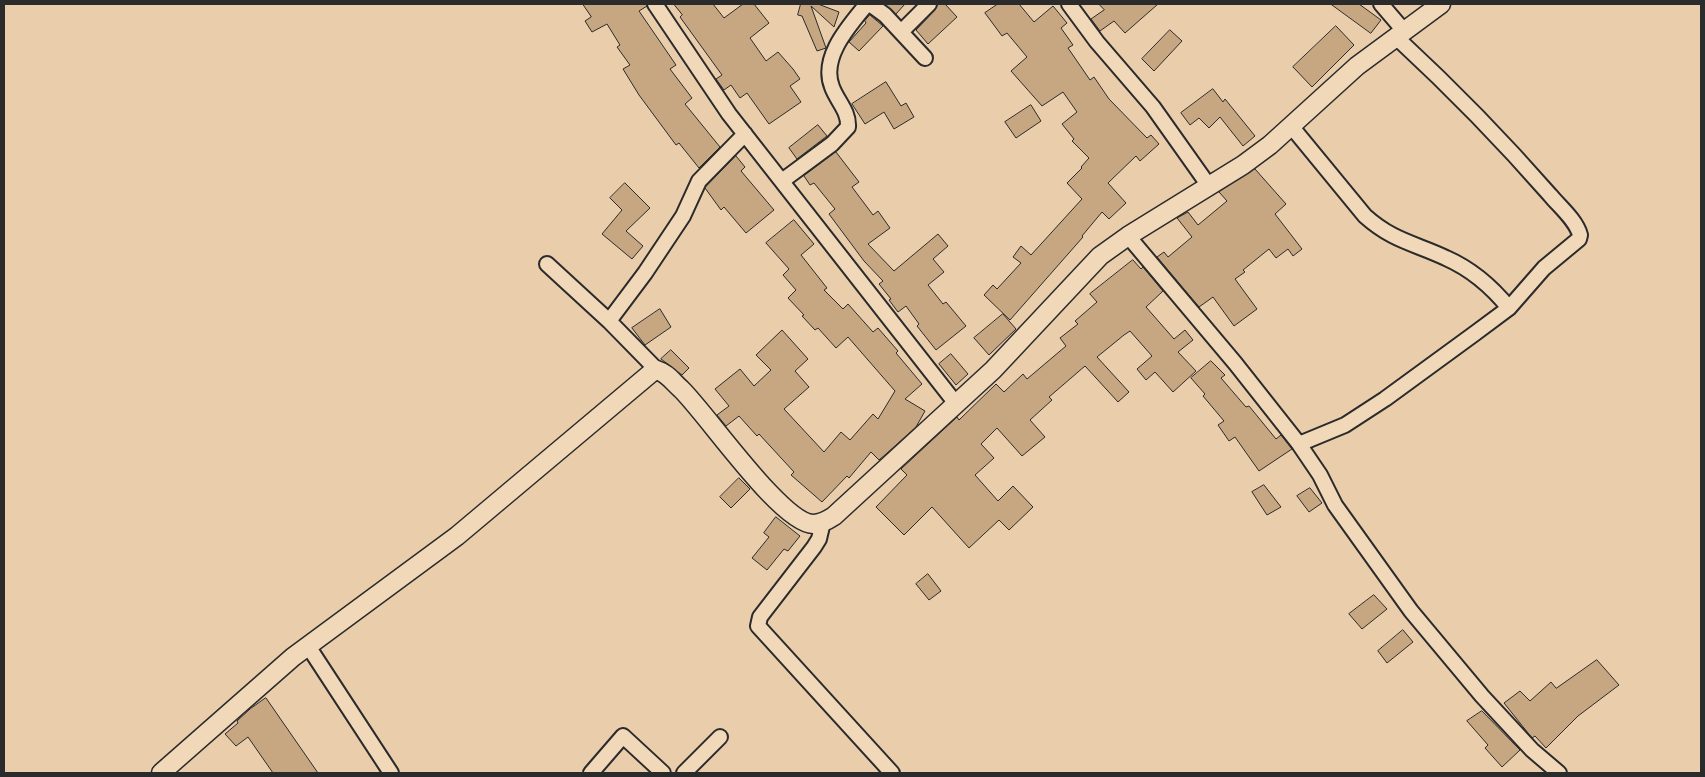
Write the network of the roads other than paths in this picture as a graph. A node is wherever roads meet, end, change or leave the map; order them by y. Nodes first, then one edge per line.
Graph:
1 (655, 4) edge
2 (869, 4) edge
3 (929, 4) edge
4 (1069, 4) edge
5 (1381, 4) edge
6 (1441, 4) edge
7 (901, 32) junction
8 (1401, 35) junction
9 (925, 58) dead end
10 (1291, 126) junction
11 (745, 134) junction
12 (782, 181) junction
13 (1209, 186) junction
14 (1128, 236) junction
15 (548, 264) dead end
16 (1509, 308) junction
17 (609, 321) junction
18 (657, 370) junction
19 (957, 405) junction
20 (1299, 444) junction
21 (823, 522) junction
22 (308, 646) junction
23 (720, 737) dead end
24 (161, 773) edge
25 (391, 773) edge
26 (591, 773) edge
27 (663, 773) edge
28 (684, 773) edge
29 (892, 773) edge
30 (1559, 773) edge

1 - 11 street
2 - 7 street
2 - 12 street
3 - 7 street
4 - 13 street
5 - 8 street
6 - 8 street
7 - 9 street
8 - 10 street
8 - 16 street
10 - 13 street
10 - 16 street
11 - 12 street
11 - 17 street
12 - 19 street
13 - 14 street
14 - 19 street
14 - 20 street
15 - 17 street
16 - 20 street
17 - 18 street
18 - 21 street
18 - 22 street
19 - 21 street
20 - 30 street
21 - 29 street
22 - 24 street
22 - 25 street
23 - 28 street
26 - 27 street

